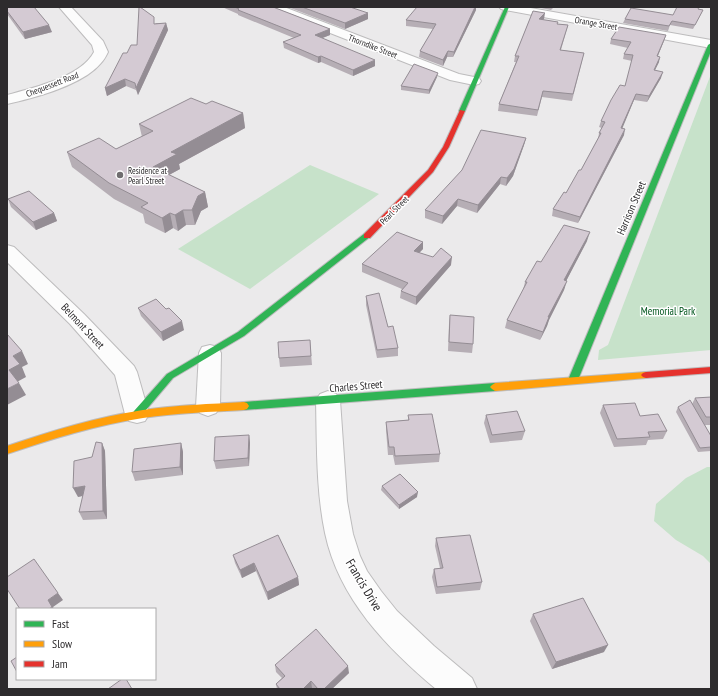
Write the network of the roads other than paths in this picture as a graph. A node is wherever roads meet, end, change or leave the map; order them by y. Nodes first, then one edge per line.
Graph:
1 (65, 7) edge
2 (273, 7) edge
3 (506, 7) edge
4 (711, 44) edge
5 (474, 81) junction
6 (7, 100) edge
7 (7, 250) edge
8 (210, 353) junction
9 (711, 370) edge
10 (573, 380) junction
11 (328, 400) junction
12 (208, 408) junction
13 (137, 414) junction
14 (7, 450) edge
15 (461, 689) edge

1 - 6 street, Chequessett Road
2 - 5 street, Thorndike Street
3 - 4 street, Orange Street
3 - 5 street, Pearl Street
4 - 10 street, Harrison Street
5 - 8 street, Pearl Street
7 - 13 street, Belmont Street
8 - 12 street
8 - 13 street, Pearl Street
9 - 10 street, Charles Street
10 - 11 street, Charles Street
11 - 12 street, Charles Street
11 - 15 street, Francis Drive
12 - 13 street, Charles Street
13 - 14 street, Charles Street

